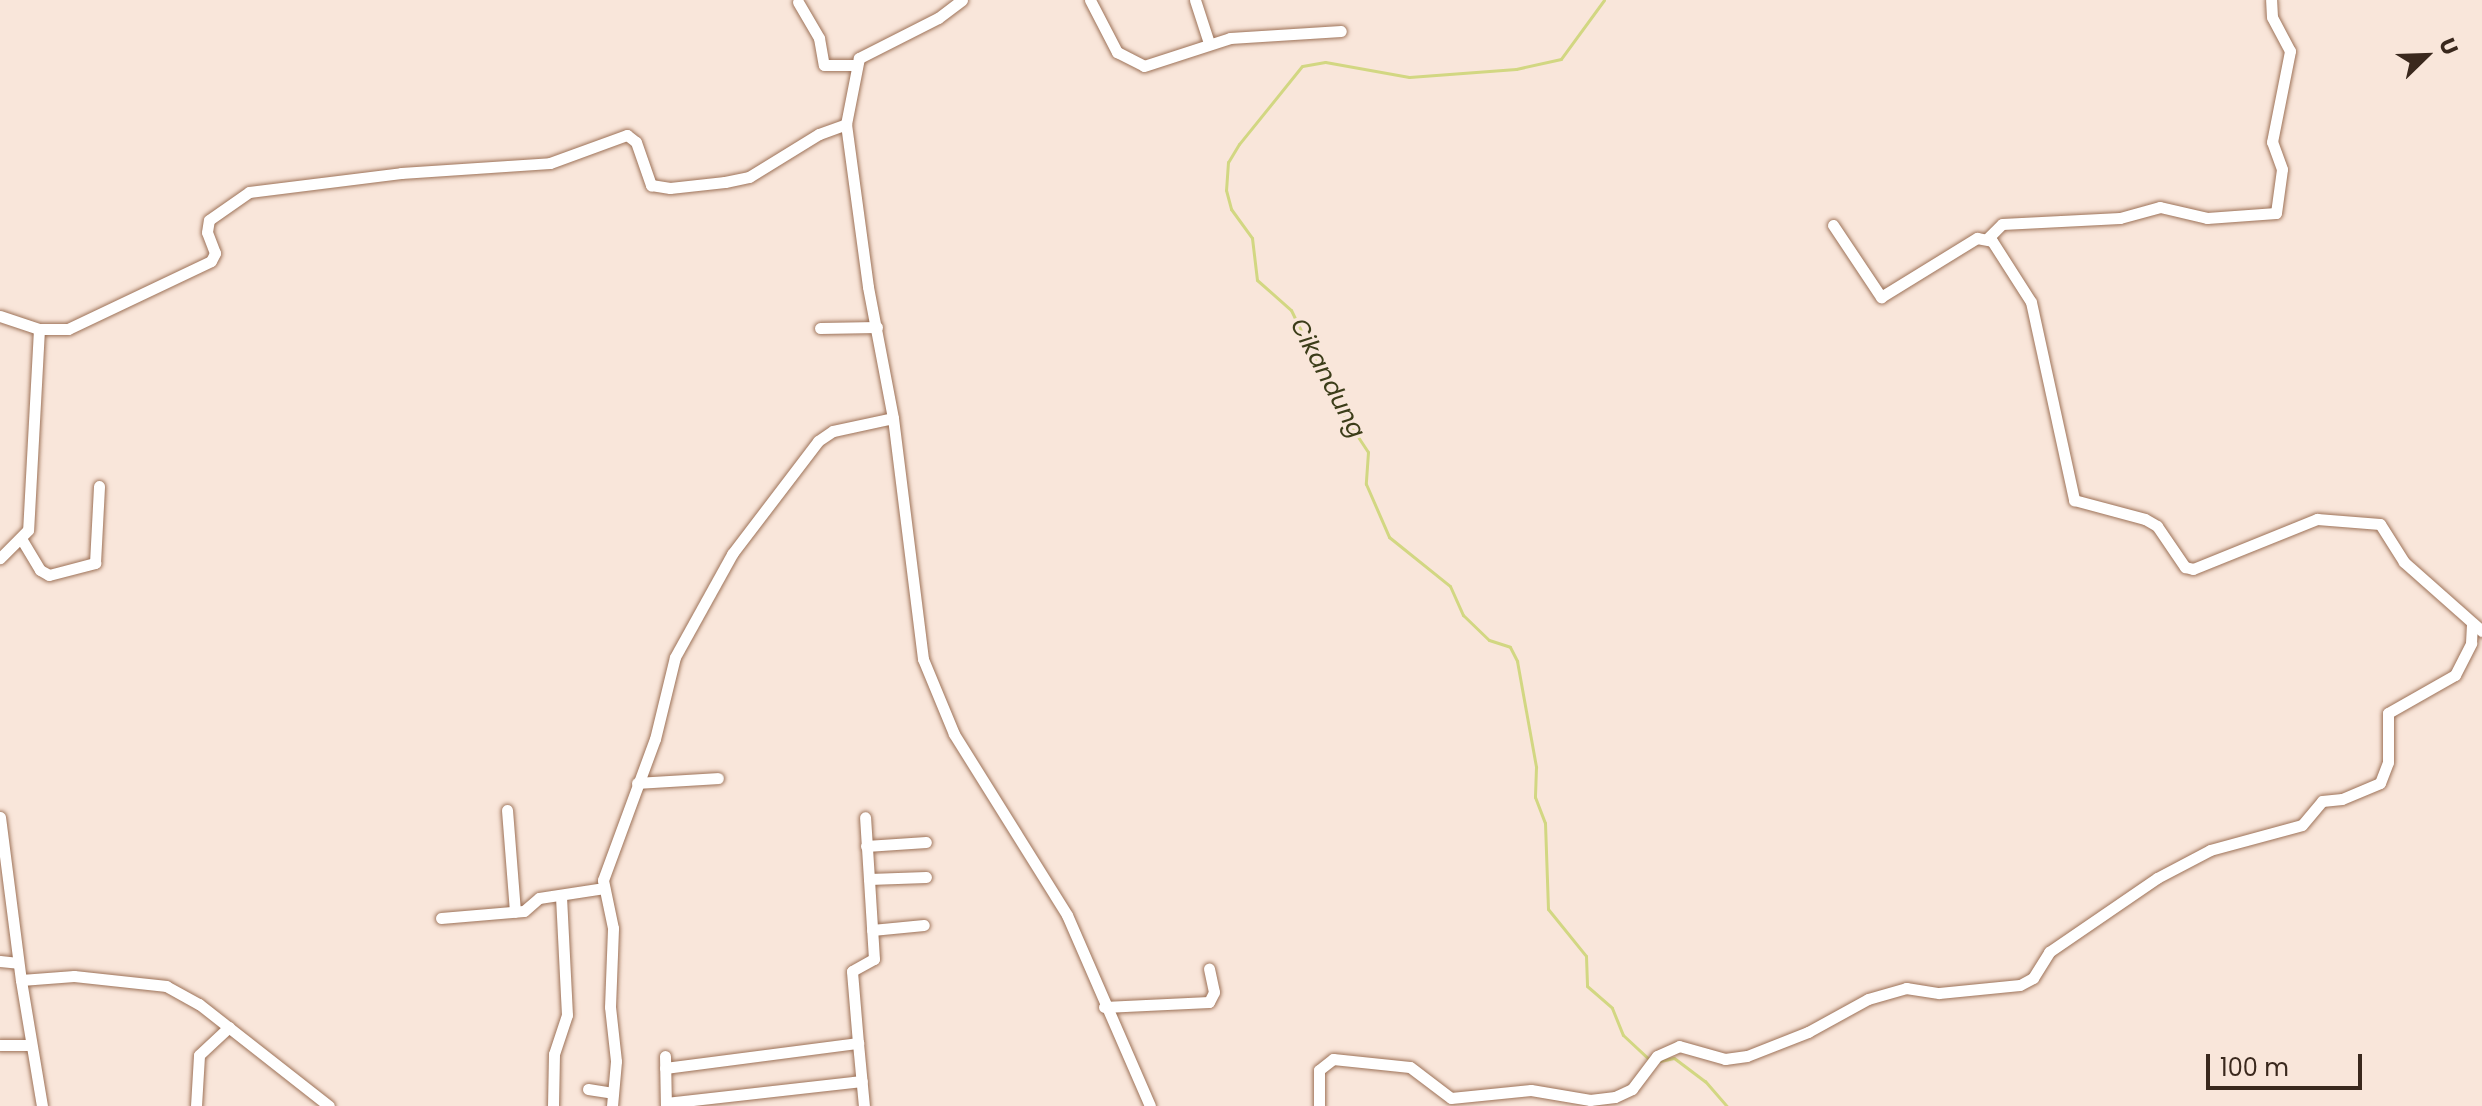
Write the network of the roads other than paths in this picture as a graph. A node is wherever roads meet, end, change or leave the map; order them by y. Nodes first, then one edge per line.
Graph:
1 (962, 0) edge
2 (1090, 0) edge
3 (1195, 0) edge
4 (2271, 0) edge
5 (798, 2) dead end
6 (1341, 31) dead end
7 (1209, 43) junction
8 (854, 65) junction
9 (846, 124) junction
10 (1833, 225) dead end
11 (1987, 239) junction
12 (0, 316) edge
13 (877, 327) junction
14 (820, 328) dead end
15 (39, 329) junction
16 (893, 418) junction
17 (99, 486) dead end
18 (22, 540) junction
19 (0, 558) edge
20 (2477, 628) edge
21 (718, 778) dead end
22 (637, 783) junction
23 (507, 810) dead end
24 (0, 817) edge
25 (865, 817) dead end
26 (926, 842) dead end
27 (866, 846) junction
28 (3, 872) edge
29 (926, 877) dead end
30 (869, 879) junction
31 (604, 888) junction
32 (561, 896) junction
33 (515, 912) junction
34 (441, 918) dead end
35 (924, 925) dead end
36 (872, 930) junction
37 (0, 961) edge
38 (18, 963) junction
39 (1209, 969) dead end
40 (21, 980) junction
41 (1104, 1007) junction
42 (229, 1027) junction
43 (858, 1043) junction
44 (0, 1045) edge
45 (28, 1045) junction
46 (862, 1081) junction
47 (588, 1089) dead end
48 (613, 1093) junction
49 (319, 1102) edge
50 (666, 1104) edge
51 (42, 1106) edge
52 (196, 1106) edge
53 (329, 1106) edge
54 (553, 1106) edge
55 (612, 1106) edge
56 (864, 1106) edge
57 (1150, 1106) edge
58 (1319, 1106) edge

1 - 8 street
2 - 7 street
3 - 7 street
4 - 11 street
5 - 8 street
6 - 7 street
8 - 9 street
9 - 13 street
9 - 15 street
10 - 11 street
11 - 20 street
12 - 15 street
13 - 14 street
13 - 16 street
15 - 18 street
16 - 22 street
16 - 41 street
17 - 18 street
18 - 19 street
20 - 58 street
21 - 22 street
22 - 31 street
23 - 33 street
24 - 28 street
25 - 27 street
26 - 27 street
27 - 30 street
28 - 38 street
29 - 30 street
30 - 36 street
31 - 32 street
31 - 48 street
32 - 33 street
32 - 54 street
33 - 34 street
35 - 36 street
36 - 43 street
37 - 38 street
38 - 40 street
39 - 41 street
40 - 42 street
40 - 45 street
41 - 57 street
42 - 49 street
42 - 52 street
43 - 46 street
43 - 50 street
44 - 45 street
45 - 51 street
46 - 50 street
46 - 56 street
47 - 48 street
48 - 55 street
49 - 53 street

